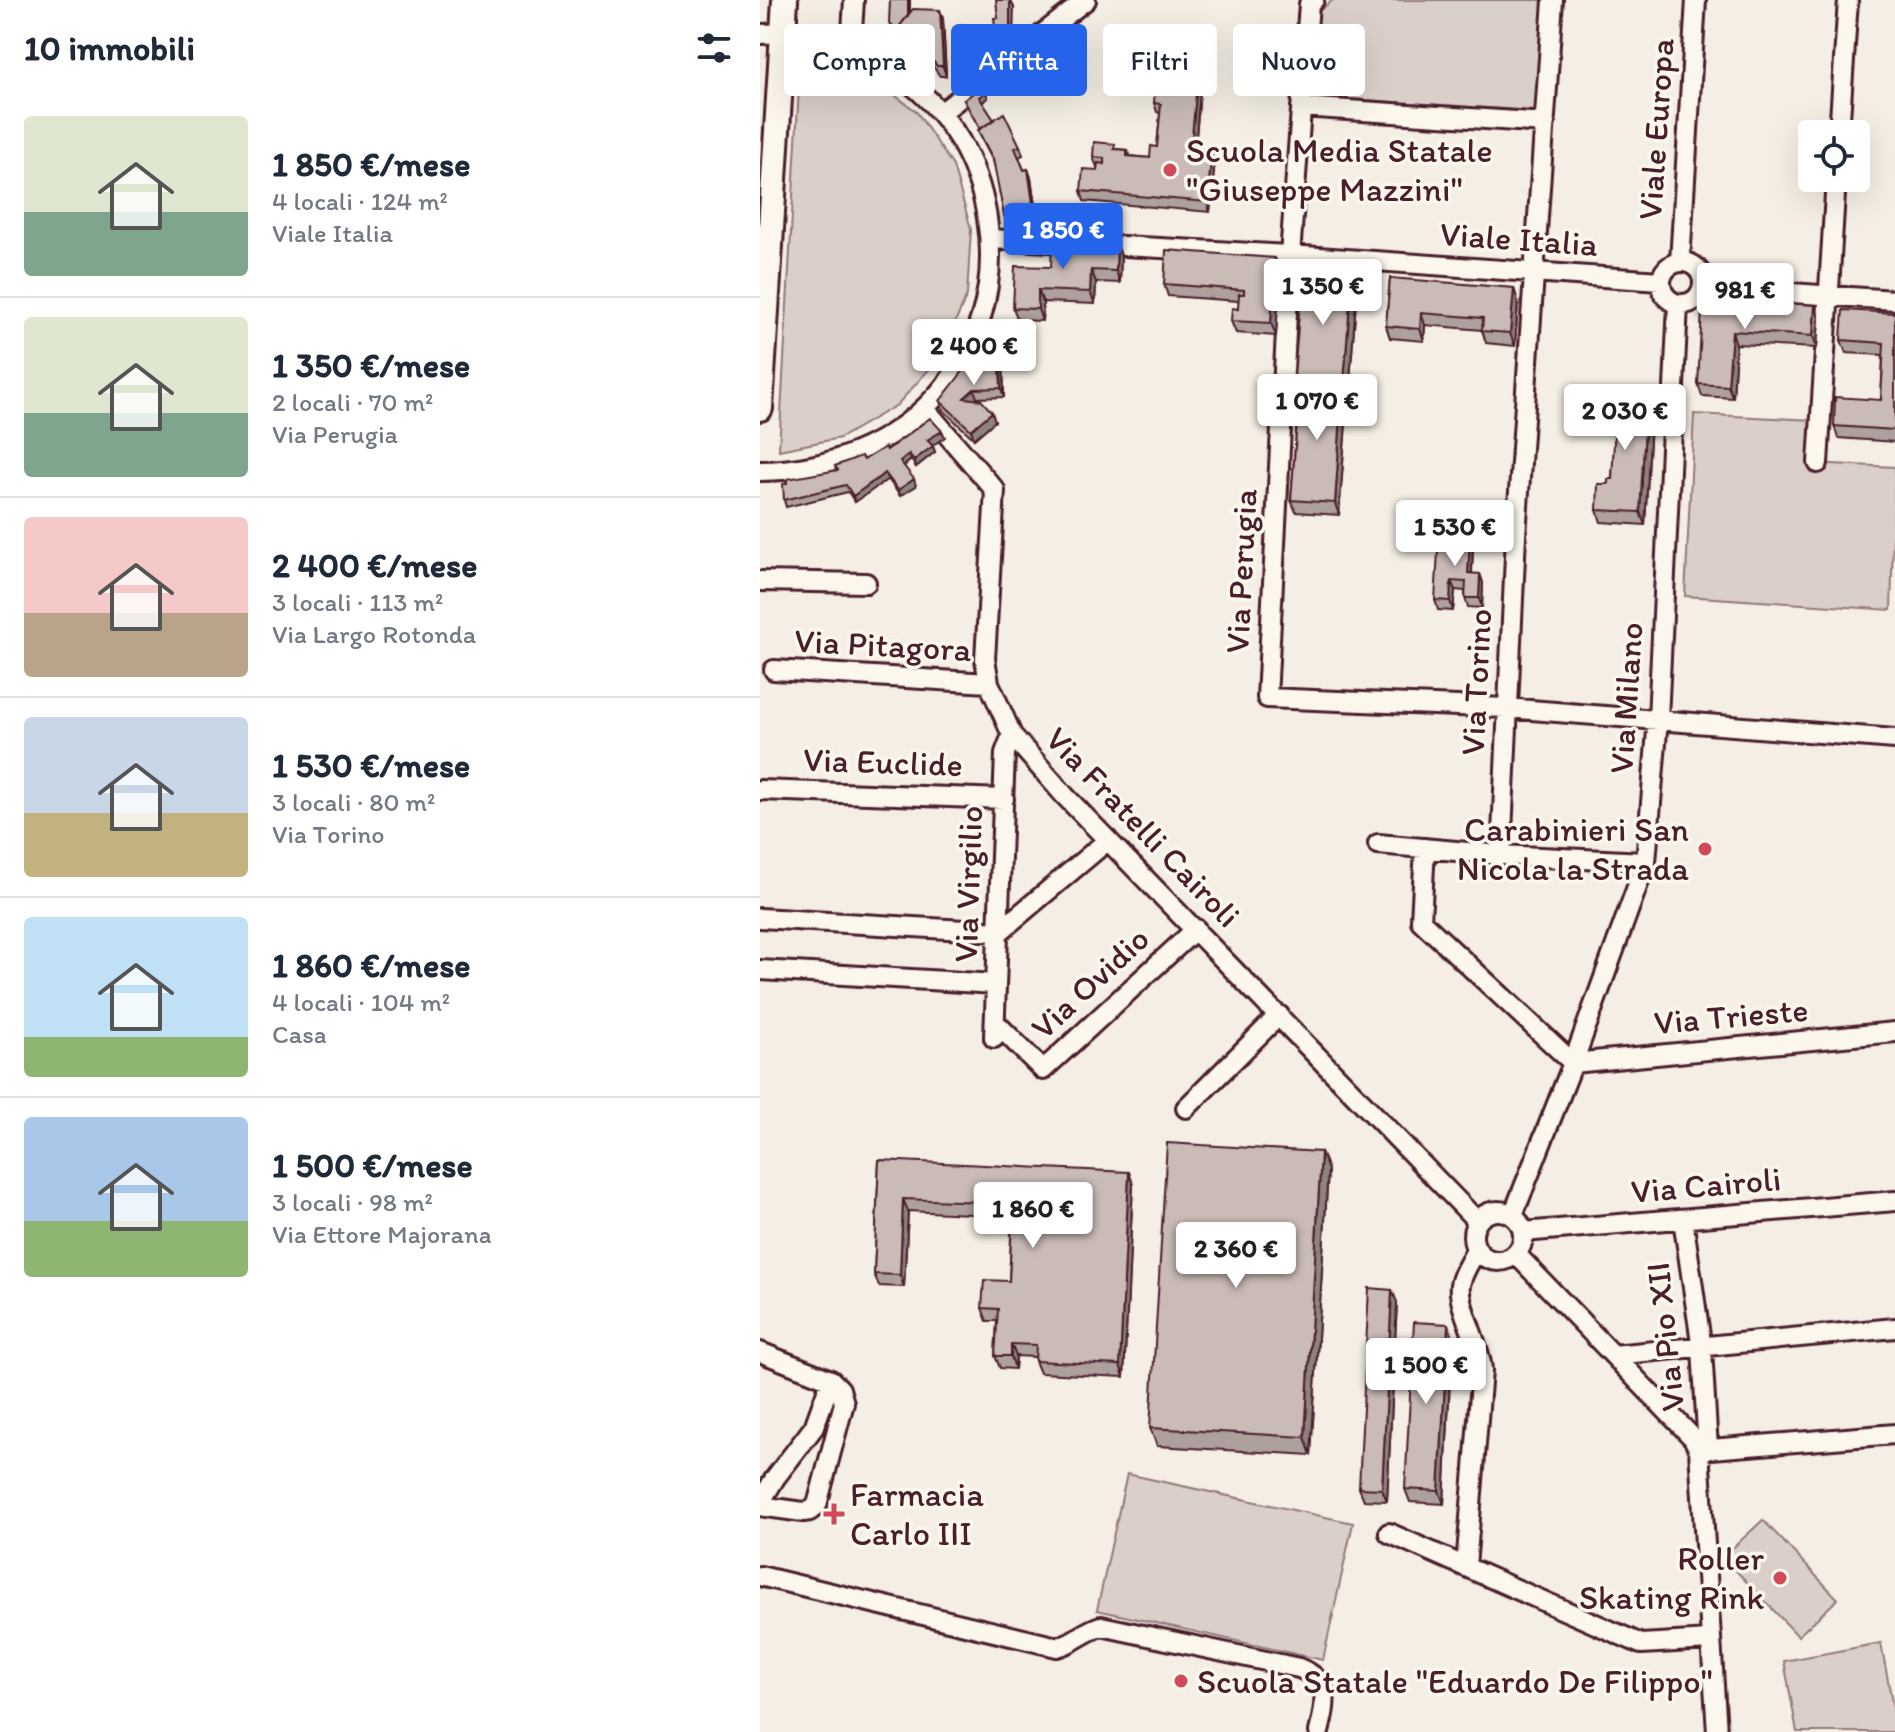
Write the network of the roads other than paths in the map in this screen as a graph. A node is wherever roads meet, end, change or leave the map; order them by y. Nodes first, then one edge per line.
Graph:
1 (785, 0) edge
2 (854, 0) edge
3 (1086, 0) edge
4 (1553, 0) edge
5 (1696, 0) edge
6 (1848, 0) edge
7 (1311, 2) edge
8 (852, 24) edge
9 (771, 33) edge
10 (926, 96) edge
11 (1301, 107) junction
12 (942, 112) junction
13 (1840, 120) edge
14 (1545, 123) junction
15 (1835, 192) edge
16 (991, 239) junction
17 (1290, 255) junction
18 (1680, 262) junction
19 (1534, 273) junction
20 (1660, 281) junction
21 (1703, 287) junction
22 (1828, 297) junction
23 (1895, 300) edge
24 (1678, 304) junction
25 (760, 408) edge
26 (925, 409) junction
27 (1818, 463) dead end
28 (760, 471) edge
29 (760, 581) edge
30 (866, 583) dead end
31 (774, 670) dead end
32 (989, 683) junction
33 (1506, 708) junction
34 (1658, 719) junction
35 (1012, 735) junction
36 (1895, 739) edge
37 (760, 790) edge
38 (1004, 799) junction
39 (1108, 840) junction
40 (1378, 844) dead end
41 (1425, 848) junction
42 (1501, 855) junction
43 (1646, 862) junction
44 (760, 918) edge
45 (1196, 929) junction
46 (999, 932) junction
47 (760, 970) edge
48 (996, 984) junction
49 (1279, 1015) junction
50 (994, 1030) joint
51 (1895, 1032) edge
52 (1573, 1063) junction
53 (1186, 1108) dead end
54 (1895, 1201) edge
55 (1513, 1215) junction
56 (1683, 1219) junction
57 (1477, 1221) junction
58 (1523, 1232) junction
59 (1476, 1250) junction
60 (1516, 1254) junction
61 (1895, 1328) edge
62 (1702, 1349) junction
63 (760, 1352) edge
64 (1613, 1355) junction
65 (831, 1380) junction
66 (1895, 1434) edge
67 (1704, 1449) junction
68 (760, 1505) edge
69 (1389, 1533) dead end
70 (1466, 1567) junction
71 (760, 1576) edge
72 (1710, 1640) junction
73 (1319, 1732) edge
74 (1717, 1732) edge

1 - 9 main road
2 - 8 street
3 - 12 street
4 - 14 street, Via Torino
5 - 18 street, Viale Europa
6 - 13 street
7 - 11 street, Via Perugia
9 - 25 main road
10 - 12 street
11 - 14 street
11 - 17 street, Via Perugia
12 - 16 street
14 - 19 street, Via Torino
15 - 22 street
16 - 17 street, Viale Italia
16 - 26 street
17 - 19 street, Viale Italia
17 - 33 street, Via Perugia
18 - 20 street
18 - 21 street
19 - 20 street, Viale Italia
19 - 33 street, Via Torino
20 - 24 street
21 - 22 street
21 - 24 street
22 - 23 street
22 - 27 street
24 - 34 street, Via Milano
26 - 28 street
26 - 32 street, Via Fratelli Cairoli
29 - 30 street
31 - 32 street, Via Pitagora
32 - 35 street, Via Fratelli Cairoli
33 - 34 street
33 - 42 street, Via Torino
34 - 36 street
34 - 43 street, Via Milano
35 - 38 street, Via Virgilio
35 - 39 street, Via Fratelli Cairoli
37 - 38 street, Via Euclide
38 - 46 street, Via Virgilio
39 - 45 street, Via Fratelli Cairoli
39 - 46 street
40 - 41 street
41 - 42 street
41 - 52 street
42 - 43 street
43 - 52 street, Via Milano
44 - 46 street
45 - 49 street, Via Fratelli Cairoli
45 - 50 street, Via Ovidio
46 - 48 street, Via Virgilio
47 - 48 street
48 - 50 street, Via Virgilio
49 - 53 street
49 - 57 street, Via Fratelli Cairoli
51 - 52 street, Via Trieste
52 - 55 street, Via Milano
54 - 56 street, Via Cairoli
55 - 57 street
55 - 58 street
56 - 58 street, Via Cairoli
56 - 62 street, Via Pio XII
57 - 59 street
58 - 60 street
59 - 60 street
59 - 70 street
60 - 64 street
61 - 62 street
62 - 64 street
62 - 67 street, Via Pio XII
63 - 65 street
64 - 67 street
65 - 68 street
65 - 68 street
66 - 67 street
67 - 72 street, Via Pio XII
69 - 70 street
70 - 72 street
71 - 73 street
72 - 74 street, Via Pio XII

